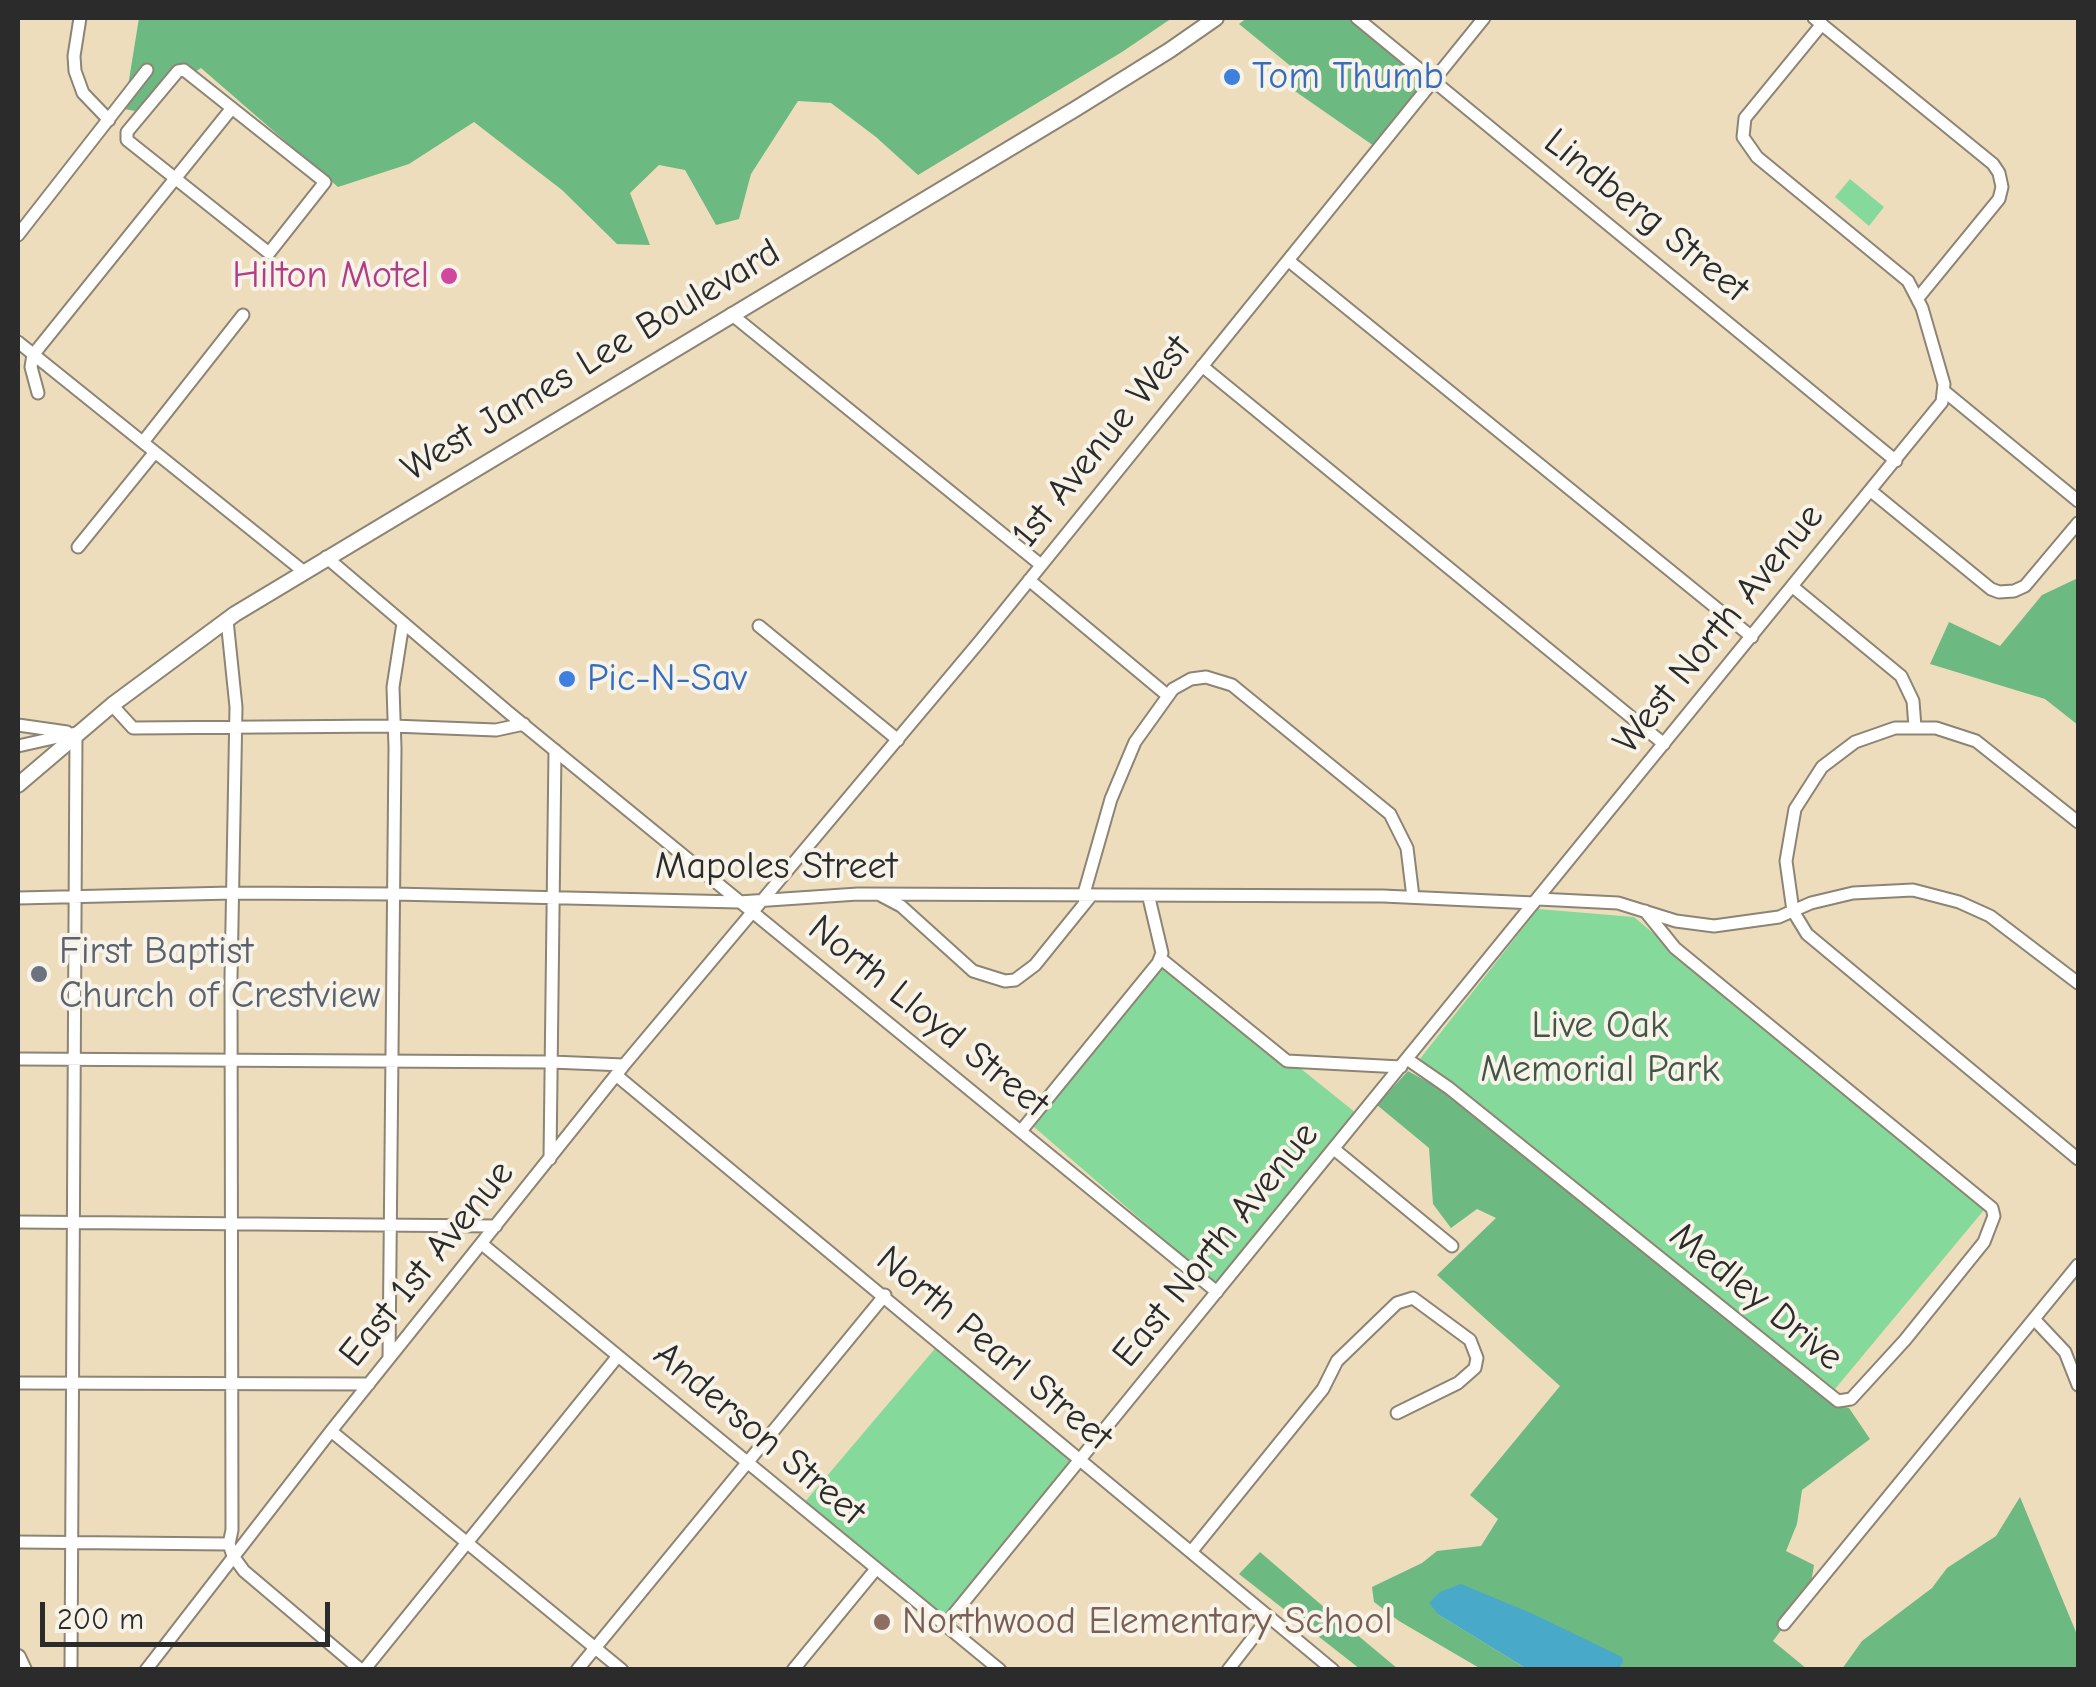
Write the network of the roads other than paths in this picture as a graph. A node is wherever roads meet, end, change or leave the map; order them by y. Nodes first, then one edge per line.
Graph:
1 (80, 18) edge
2 (1216, 18) edge
3 (1357, 18) edge
4 (1484, 18) edge
5 (1818, 21) edge
6 (147, 70) dead end
7 (1434, 81) junction
8 (232, 108) junction
9 (109, 120) junction
10 (175, 179) junction
11 (18, 235) edge
12 (1289, 261) junction
13 (1918, 298) junction
14 (731, 314) junction
15 (244, 315) dead end
16 (18, 342) edge
17 (34, 354) junction
18 (1202, 366) junction
19 (1944, 390) junction
20 (38, 393) dead end
21 (145, 440) junction
22 (155, 452) junction
23 (1896, 460) junction
24 (1871, 491) junction
25 (2078, 501) edge
26 (2078, 523) edge
27 (78, 547) dead end
28 (326, 557) junction
29 (1040, 566) junction
30 (303, 571) junction
31 (1029, 580) junction
32 (1793, 586) junction
33 (227, 620) junction
34 (403, 623) junction
35 (759, 626) dead end
36 (1752, 637) junction
37 (1167, 695) junction
38 (112, 705) junction
39 (18, 724) edge
40 (524, 724) junction
41 (393, 726) junction
42 (1915, 727) junction
43 (235, 728) junction
44 (76, 733) junction
45 (898, 740) junction
46 (1664, 744) junction
47 (18, 746) edge
48 (555, 750) junction
49 (18, 786) edge
50 (2078, 822) edge
51 (232, 893) junction
52 (394, 894) junction
53 (553, 895) junction
54 (880, 895) junction
55 (74, 896) junction
56 (1087, 897) junction
57 (1413, 897) junction
58 (18, 898) edge
59 (1149, 898) junction
60 (761, 901) junction
61 (1536, 901) junction
62 (739, 902) junction
63 (751, 911) junction
64 (1645, 911) junction
65 (1793, 911) junction
66 (1160, 958) junction
67 (2078, 984) edge
68 (18, 1059) edge
69 (72, 1060) junction
70 (232, 1061) junction
71 (392, 1062) junction
72 (551, 1062) junction
73 (1404, 1063) junction
74 (620, 1070) junction
75 (1021, 1132) junction
76 (1334, 1149) junction
77 (550, 1159) junction
78 (2078, 1160) edge
79 (18, 1222) edge
80 (74, 1222) junction
81 (231, 1223) junction
82 (390, 1224) junction
83 (496, 1226) junction
84 (482, 1244) junction
85 (1452, 1246) dead end
86 (2078, 1265) edge
87 (1216, 1292) junction
88 (885, 1296) junction
89 (2034, 1319) junction
90 (618, 1356) junction
91 (389, 1359) junction
92 (18, 1382) edge
93 (232, 1382) junction
94 (72, 1383) junction
95 (368, 1384) junction
96 (2078, 1384) edge
97 (1397, 1413) dead end
98 (331, 1431) junction
99 (1081, 1459) junction
100 (748, 1464) junction
101 (18, 1542) edge
102 (72, 1542) junction
103 (468, 1542) junction
104 (231, 1550) junction
105 (1191, 1552) junction
106 (876, 1569) junction
107 (1270, 1617) junction
108 (1784, 1624) dead end
109 (945, 1625) junction
110 (595, 1648) junction
111 (18, 1657) edge
112 (24, 1670) edge
113 (71, 1670) edge
114 (146, 1670) edge
115 (363, 1670) edge
116 (577, 1670) edge
117 (622, 1670) edge
118 (794, 1670) edge
119 (1000, 1670) edge
120 (1228, 1670) edge
121 (1333, 1670) edge

1 - 9 street
2 - 14 main road, West James Lee Boulevard
3 - 7 street, Lindberg Street
4 - 7 street, 1st Avenue West
5 - 13 street
5 - 13 street
6 - 9 street
7 - 12 street, 1st Avenue West
7 - 23 street, Lindberg Street
8 - 10 street
8 - 10 street
8 - 10 street
9 - 11 street
10 - 17 street
12 - 18 street, 1st Avenue West
12 - 36 street
13 - 19 street
14 - 28 main road, West James Lee Boulevard
14 - 29 street
15 - 21 street
16 - 17 street
17 - 20 street
17 - 21 street
18 - 29 street, 1st Avenue West
18 - 46 street
19 - 23 street, West North Avenue
19 - 25 street
21 - 22 street
22 - 27 street
22 - 30 street
23 - 24 street, West North Avenue
24 - 26 street
24 - 32 street, West North Avenue
28 - 30 main road, West James Lee Boulevard
28 - 34 street, North Lloyd Street
29 - 31 street, 1st Avenue West
30 - 33 main road, West James Lee Boulevard
31 - 37 street
31 - 45 street, 1st Avenue West
32 - 36 street, West North Avenue
32 - 42 street
33 - 38 main road, West James Lee Boulevard
33 - 43 street
34 - 40 street, North Lloyd Street
34 - 41 street
35 - 45 street
36 - 46 street, West North Avenue
37 - 56 street
37 - 57 street
38 - 43 street
38 - 44 main road, West James Lee Boulevard
39 - 44 street
40 - 41 street
40 - 48 street, North Lloyd Street
41 - 43 street
41 - 52 street
42 - 50 street
42 - 65 street
43 - 51 street
44 - 47 street
44 - 49 main road, West James Lee Boulevard
44 - 55 street
45 - 60 street, 1st Avenue West
46 - 61 street, West North Avenue
48 - 53 street
48 - 62 street, North Lloyd Street
51 - 52 street, Mapoles Street
51 - 55 street, Mapoles Street
51 - 70 street
52 - 53 street, Mapoles Street
52 - 71 street
53 - 62 street, Mapoles Street
53 - 72 street
54 - 56 street, Mapoles Street
54 - 56 street
54 - 60 street, Mapoles Street
55 - 58 street, Mapoles Street
55 - 69 street
56 - 59 street, Mapoles Street
57 - 59 street, Mapoles Street
57 - 61 street, Mapoles Street
59 - 66 street
60 - 62 street, Mapoles Street
60 - 63 street, East 1st Avenue
61 - 64 street, Mapoles Street
61 - 73 street, East North Avenue
62 - 63 street, North Lloyd Street
63 - 74 street, East 1st Avenue
63 - 75 street, North Lloyd Street
64 - 65 street, Mapoles Street
64 - 73 street, Medley Drive
65 - 67 street, Mapoles Street
65 - 78 street
66 - 73 street
66 - 75 street
68 - 69 street
69 - 70 street
69 - 80 street
70 - 71 street
70 - 81 street
71 - 72 street
71 - 82 street
72 - 74 street
72 - 77 street
73 - 76 street, East North Avenue
74 - 77 street, East 1st Avenue
74 - 88 street, North Pearl Street
75 - 87 street, North Lloyd Street
76 - 85 street
76 - 87 street, East North Avenue
77 - 83 street, East 1st Avenue
79 - 80 street
80 - 81 street
80 - 94 street
81 - 82 street
81 - 93 street
82 - 83 street
82 - 91 street
83 - 84 street, East 1st Avenue
84 - 90 street, Anderson Street
84 - 91 street, East 1st Avenue
86 - 89 street
87 - 99 street, East North Avenue
88 - 99 street, North Pearl Street
88 - 100 street
89 - 96 street
89 - 108 street
90 - 100 street, Anderson Street
90 - 103 street
91 - 95 street, East 1st Avenue
92 - 94 street
93 - 94 street
93 - 95 street
93 - 104 street
94 - 102 street
95 - 98 street, East 1st Avenue
97 - 105 street
98 - 103 street
98 - 104 street, East 1st Avenue
99 - 105 street, North Pearl Street
99 - 109 street, East North Avenue
100 - 106 street, Anderson Street
100 - 110 street
101 - 102 street
102 - 104 street
102 - 113 street
103 - 110 street
103 - 115 street
104 - 114 street, East 1st Avenue
104 - 115 street
105 - 107 street, North Pearl Street
106 - 109 street, Anderson Street
106 - 118 street
107 - 120 street
107 - 121 street, North Pearl Street
109 - 119 street, Anderson Street
110 - 116 street
110 - 117 street
111 - 112 main road

